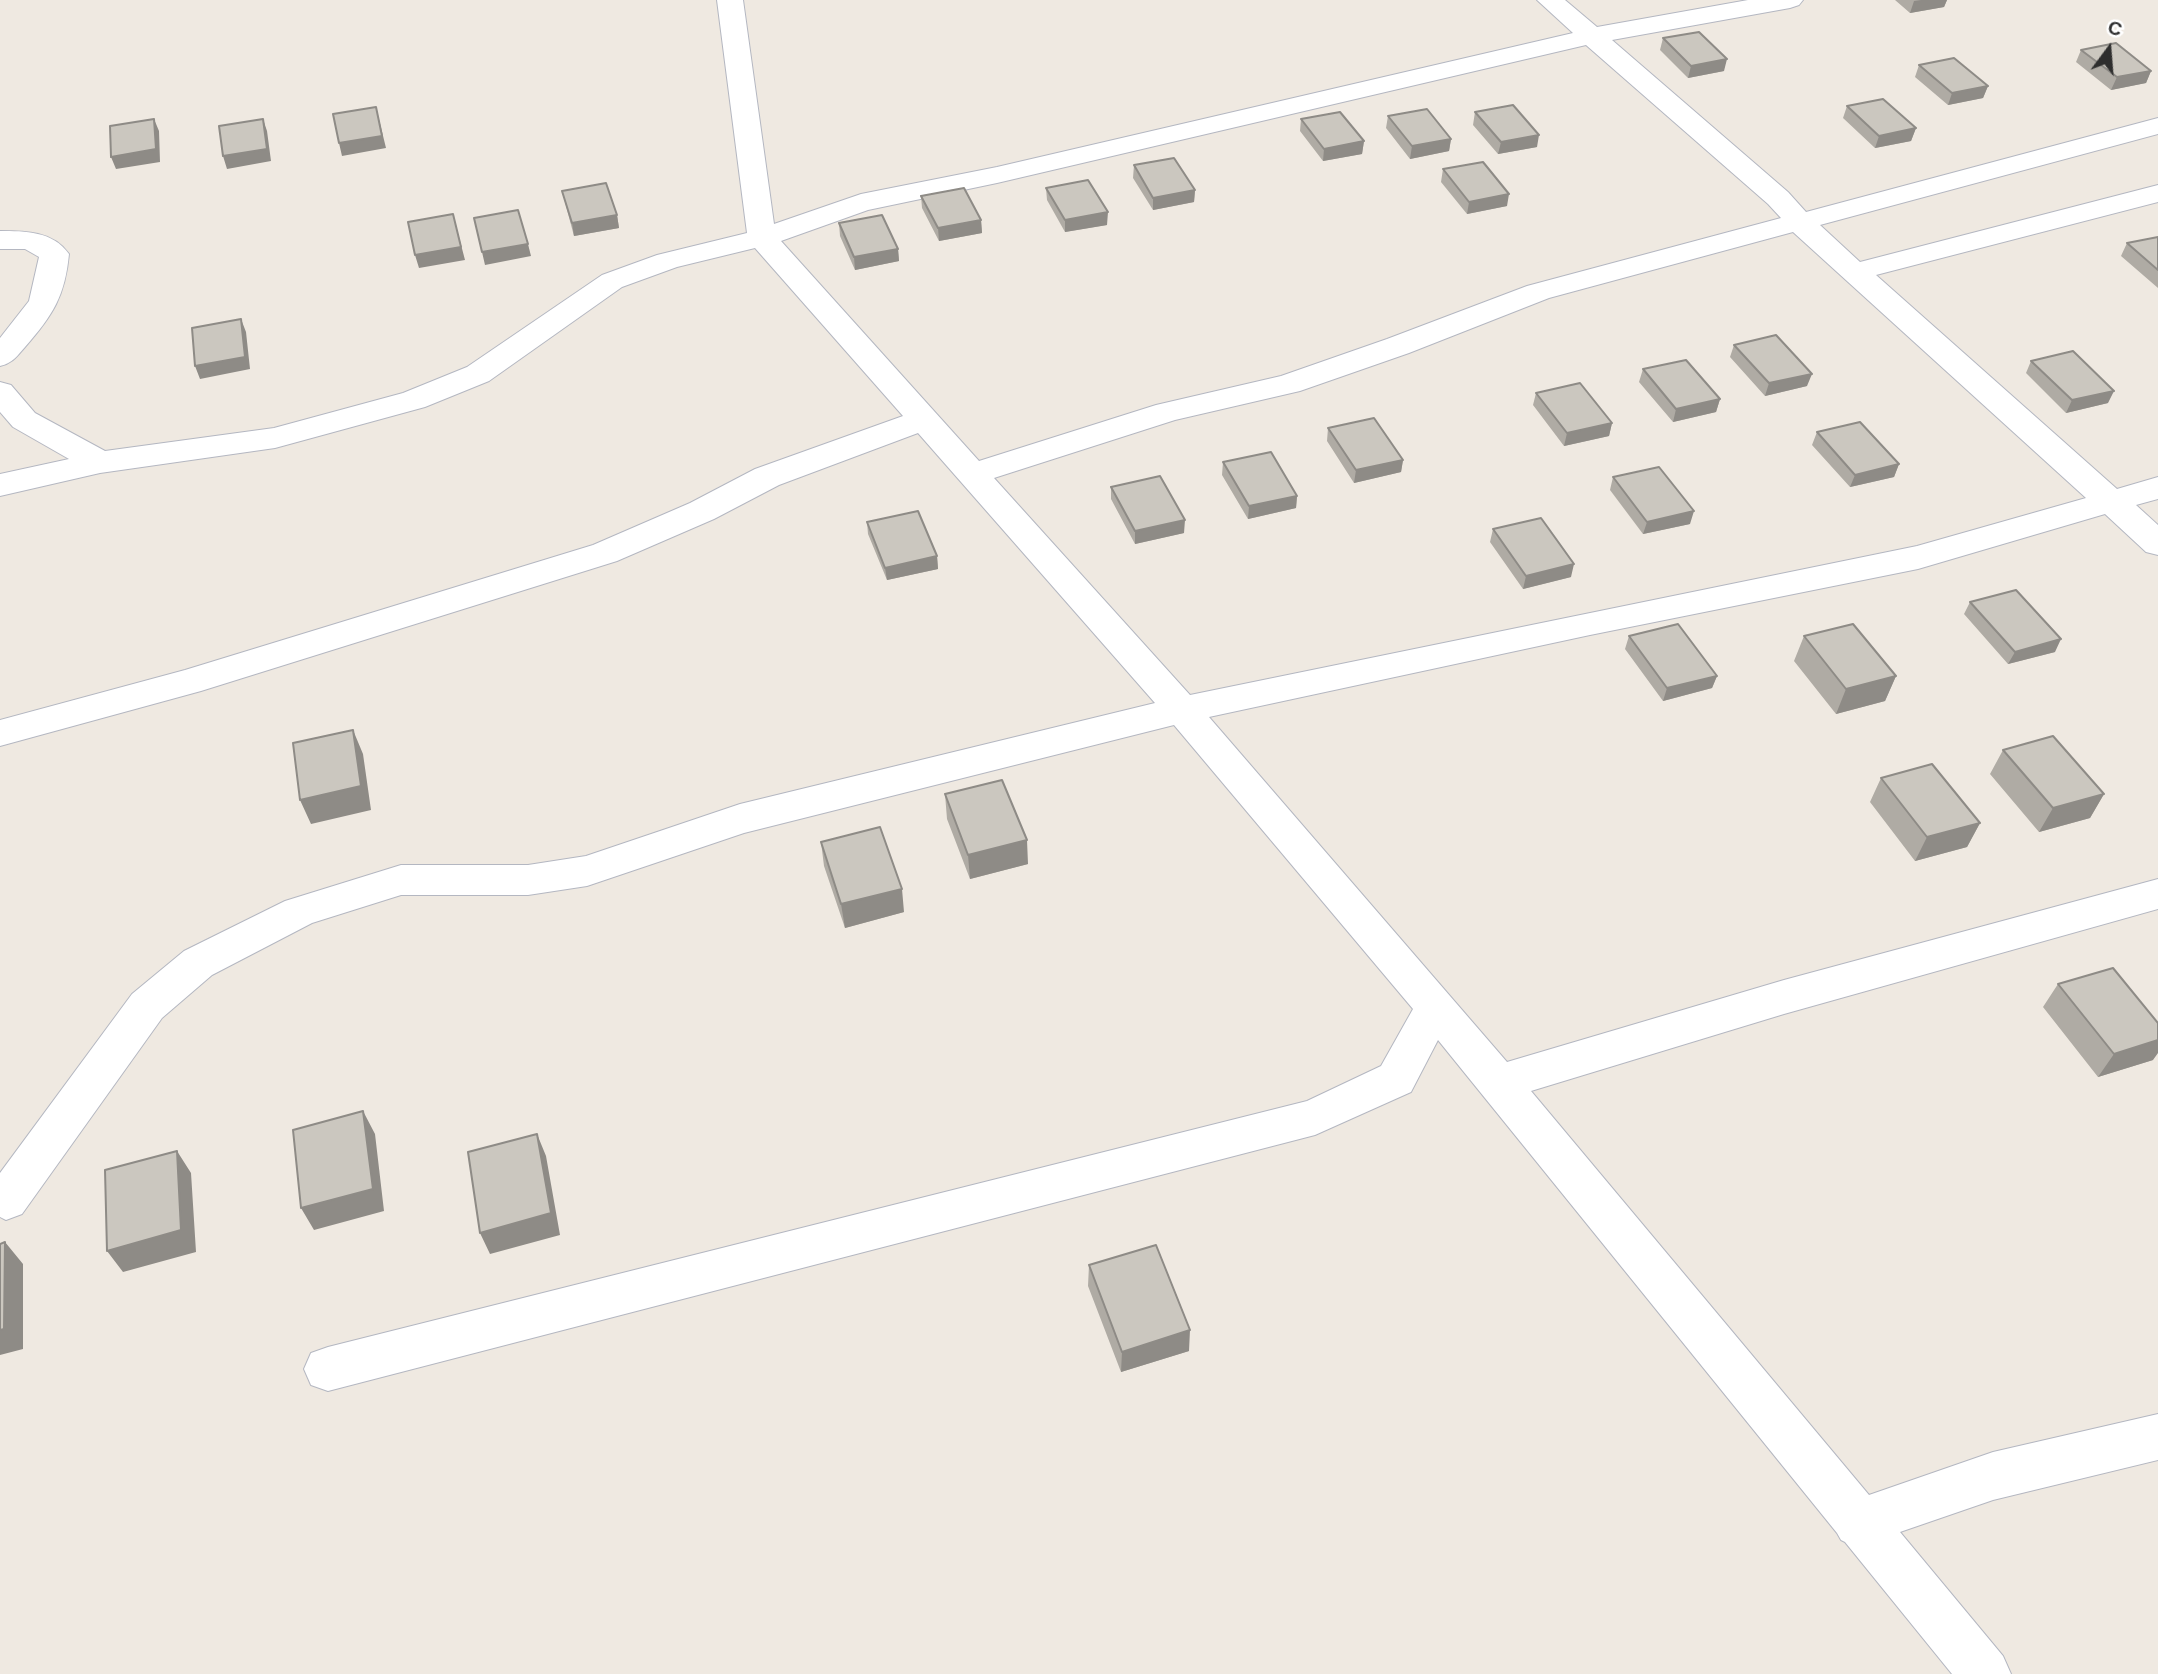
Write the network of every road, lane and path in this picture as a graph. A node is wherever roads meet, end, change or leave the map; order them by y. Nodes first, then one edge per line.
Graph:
1 (730, 0) edge
2 (1550, 0) edge
3 (1790, 0) edge
4 (1592, 36) junction
5 (2158, 126) edge
6 (2158, 193) edge
7 (1801, 224) junction
8 (762, 238) junction
9 (0, 240) edge
10 (1855, 272) junction
11 (0, 357) edge
12 (0, 392) edge
13 (922, 420) junction
14 (100, 463) junction
15 (972, 474) junction
16 (0, 485) edge
17 (2158, 488) edge
18 (2112, 502) junction
19 (2158, 544) edge
20 (1182, 710) junction
21 (0, 733) edge
22 (2158, 894) edge
23 (1435, 1006) junction
24 (1497, 1083) junction
25 (6, 1200) dead end
26 (328, 1369) dead end
27 (2158, 1437) edge
28 (1858, 1523) junction
29 (1985, 1674) edge

1 - 8 street
2 - 4 street
3 - 4 street
4 - 7 street
4 - 8 street
5 - 7 street
6 - 10 street
7 - 10 street
7 - 15 street
8 - 13 street
8 - 14 street
9 - 11 street
10 - 18 street
12 - 14 street
13 - 15 street
13 - 21 street
14 - 16 street
15 - 20 street
17 - 18 street
18 - 19 street
18 - 20 street
20 - 23 street
20 - 25 street
22 - 24 street
23 - 24 street
23 - 26 street
24 - 28 street
27 - 28 street
28 - 29 street

